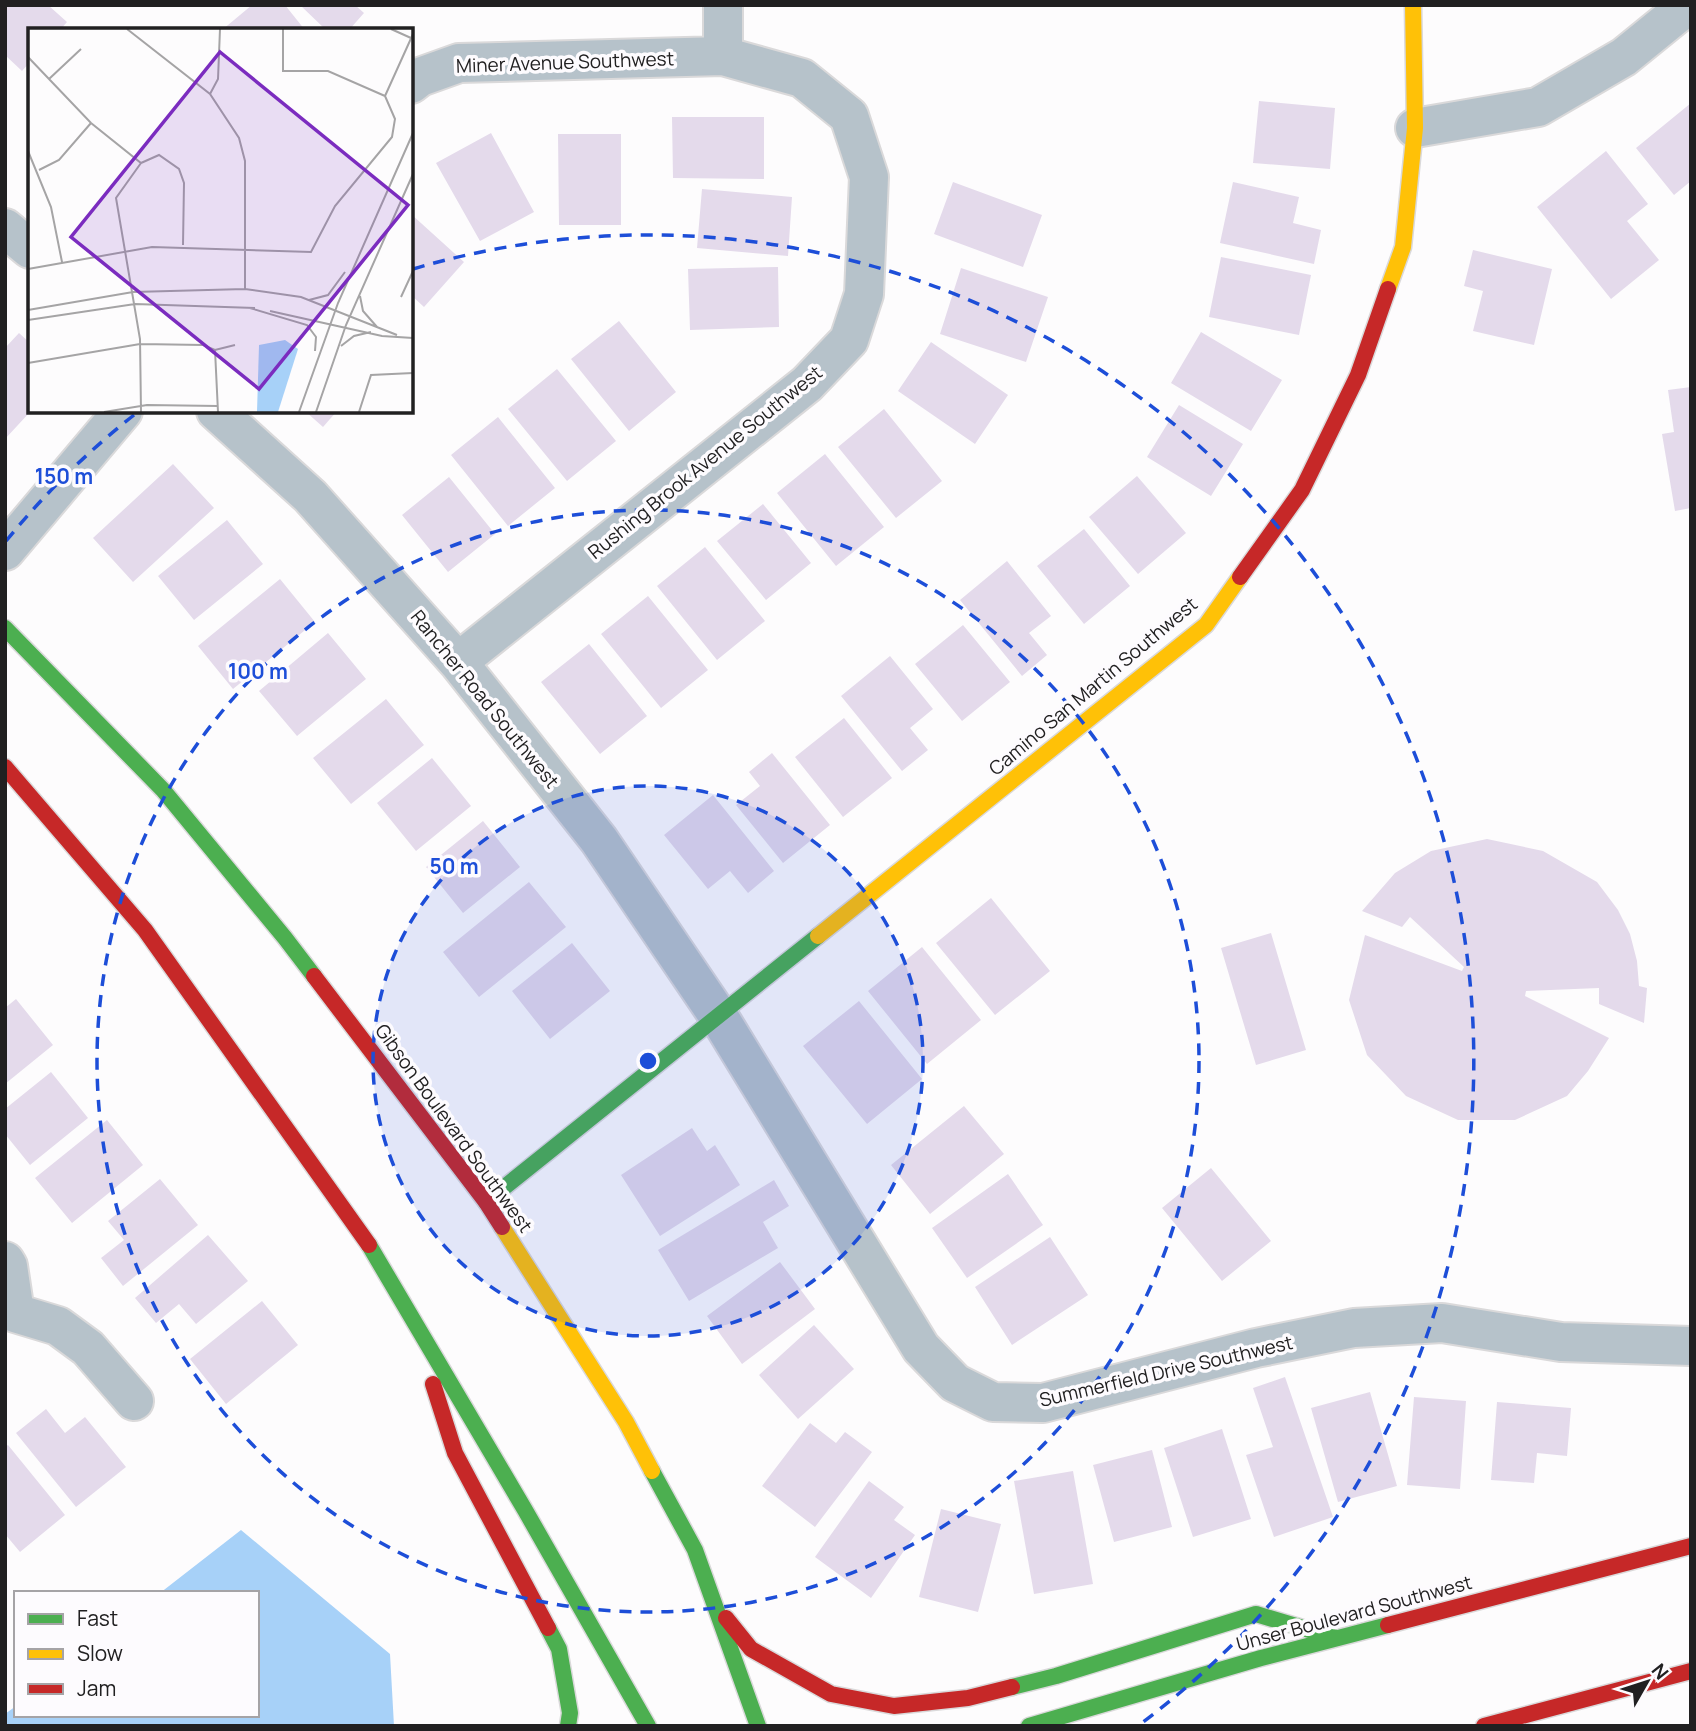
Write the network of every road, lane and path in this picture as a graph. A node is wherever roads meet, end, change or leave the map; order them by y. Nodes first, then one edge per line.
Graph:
1 (723, 5) edge
2 (1413, 5) edge
3 (1688, 5) edge
4 (723, 56) junction
5 (413, 82) edge
6 (1415, 128) junction
7 (5, 228) edge
8 (28, 247) edge
9 (121, 413) edge
10 (217, 413) edge
11 (5, 551) edge
12 (5, 628) edge
13 (458, 662) junction
14 (5, 767) edge
15 (719, 1017) junction
16 (486, 1202) junction
17 (5, 1261) edge
18 (411, 1315) junction
19 (10, 1322) edge
20 (1691, 1346) edge
21 (134, 1401) dead end
22 (1691, 1546) edge
23 (717, 1608) junction
24 (1338, 1638) junction
25 (1691, 1671) edge
26 (568, 1726) edge
27 (648, 1726) edge
28 (758, 1726) edge
29 (1029, 1726) edge
30 (1484, 1726) edge

1 - 4 street
2 - 6 street, Camino San Martin Southwest
3 - 6 street
4 - 5 street, Miner Avenue Southwest
4 - 13 street, Rushing Brook Avenue Southwest
6 - 15 street, Camino San Martin Southwest
7 - 8 street
9 - 11 street
10 - 13 street, Rancher Road Southwest
12 - 16 street, Gibson Boulevard Southwest
13 - 15 street, Rancher Road Southwest
14 - 18 street
15 - 16 street, Camino San Martin Southwest
15 - 20 street, Summerfield Drive Southwest
16 - 23 street, Gibson Boulevard Southwest
17 - 19 street
18 - 26 street
18 - 27 street
19 - 21 street
22 - 24 street, Unser Boulevard Southwest
23 - 24 street
23 - 28 street, Gibson Boulevard Southwest
24 - 29 street, Unser Boulevard Southwest
25 - 30 street

